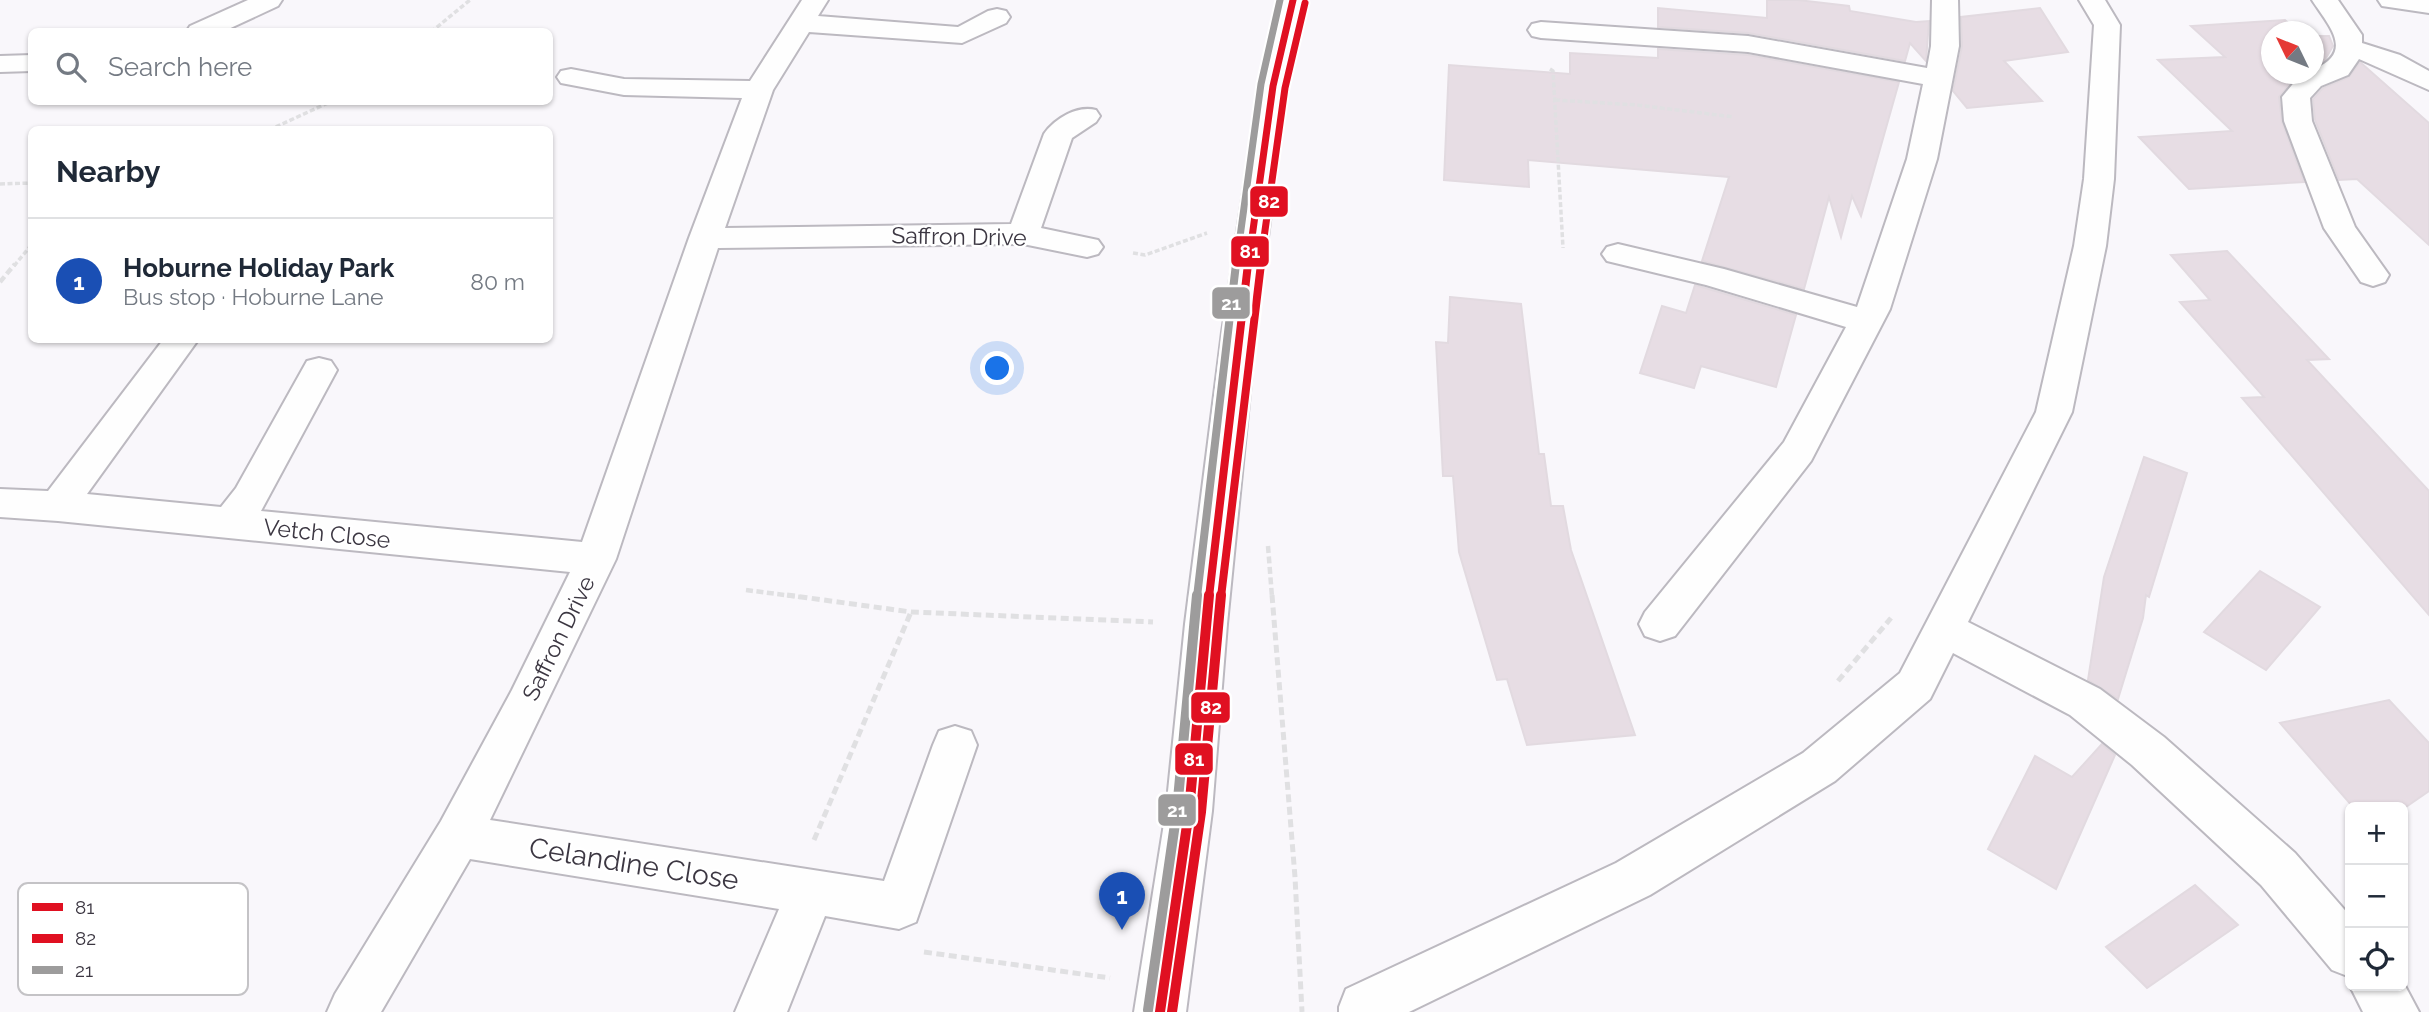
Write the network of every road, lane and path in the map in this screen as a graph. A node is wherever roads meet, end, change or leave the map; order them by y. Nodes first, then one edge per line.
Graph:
1 (269, 0) edge
2 (470, 0) edge
3 (1293, 0) edge
4 (1945, 0) edge
5 (2092, 0) edge
6 (2325, 0) edge
7 (2391, 0) edge
8 (2429, 5) edge
9 (808, 12) edge
10 (998, 17) dead end
11 (208, 28) edge
12 (436, 28) edge
13 (1541, 30) joint
14 (2349, 47) junction
15 (28, 62) edge
16 (0, 64) edge
17 (571, 77) dead end
18 (1938, 78) junction
19 (2429, 82) edge
20 (759, 90) junction
21 (1555, 100) junction
22 (323, 105) edge
23 (1086, 116) dead end
24 (1734, 117) dead end
25 (278, 126) edge
26 (28, 183) edge
27 (0, 184) edge
28 (1255, 233) junction
29 (1023, 234) junction
30 (705, 237) junction
31 (1087, 247) joint
32 (1563, 248) dead end
33 (28, 249) edge
34 (1618, 254) dead end
35 (2373, 275) dead end
36 (0, 282) edge
37 (1867, 322) junction
38 (179, 343) edge
39 (319, 370) dead end
40 (0, 503) edge
41 (58, 506) junction
42 (230, 523) junction
43 (1266, 536) dead end
44 (596, 559) junction
45 (746, 590) dead end
46 (911, 612) junction
47 (1893, 615) dead end
48 (1206, 624) junction
49 (1660, 624) dead end
50 (1945, 629) junction
51 (1835, 684) dead end
52 (956, 745) dead end
53 (458, 836) junction
54 (801, 890) junction
55 (2345, 947) edge
56 (916, 951) dead end
57 (2378, 991) edge
58 (1161, 998) edge
59 (1364, 1009) edge
60 (353, 1012) edge
61 (761, 1012) edge
62 (1302, 1012) edge
63 (2393, 1012) edge

1 - 11 street
2 - 12 path
3 - 28 street
4 - 18 street
5 - 50 street
6 - 14 street
7 - 8 street
9 - 10 street
9 - 20 street, Saffron Drive
13 - 18 street
13 - 21 path
14 - 19 street
14 - 35 street
15 - 16 street
17 - 20 street
18 - 37 street
20 - 30 street, Saffron Drive
21 - 24 path
21 - 32 path
22 - 25 path
23 - 29 street
26 - 27 path
28 - 31 path
28 - 48 street
29 - 30 street, Saffron Drive
29 - 31 street, Saffron Drive
30 - 44 street, Saffron Drive
33 - 36 path
34 - 37 street
37 - 49 street
38 - 41 street
39 - 42 street
40 - 41 street, Vetch Close
41 - 42 street, Vetch Close
42 - 44 street, Vetch Close
43 - 62 path
44 - 53 street, Saffron Drive
45 - 46 path
46 - 48 path
46 - 54 path
47 - 51 path
48 - 58 street
50 - 55 street
50 - 59 street
52 - 54 street, Celandine Close
53 - 54 street, Celandine Close
53 - 60 street, Saffron Drive
54 - 61 street
56 - 58 path
57 - 63 street

